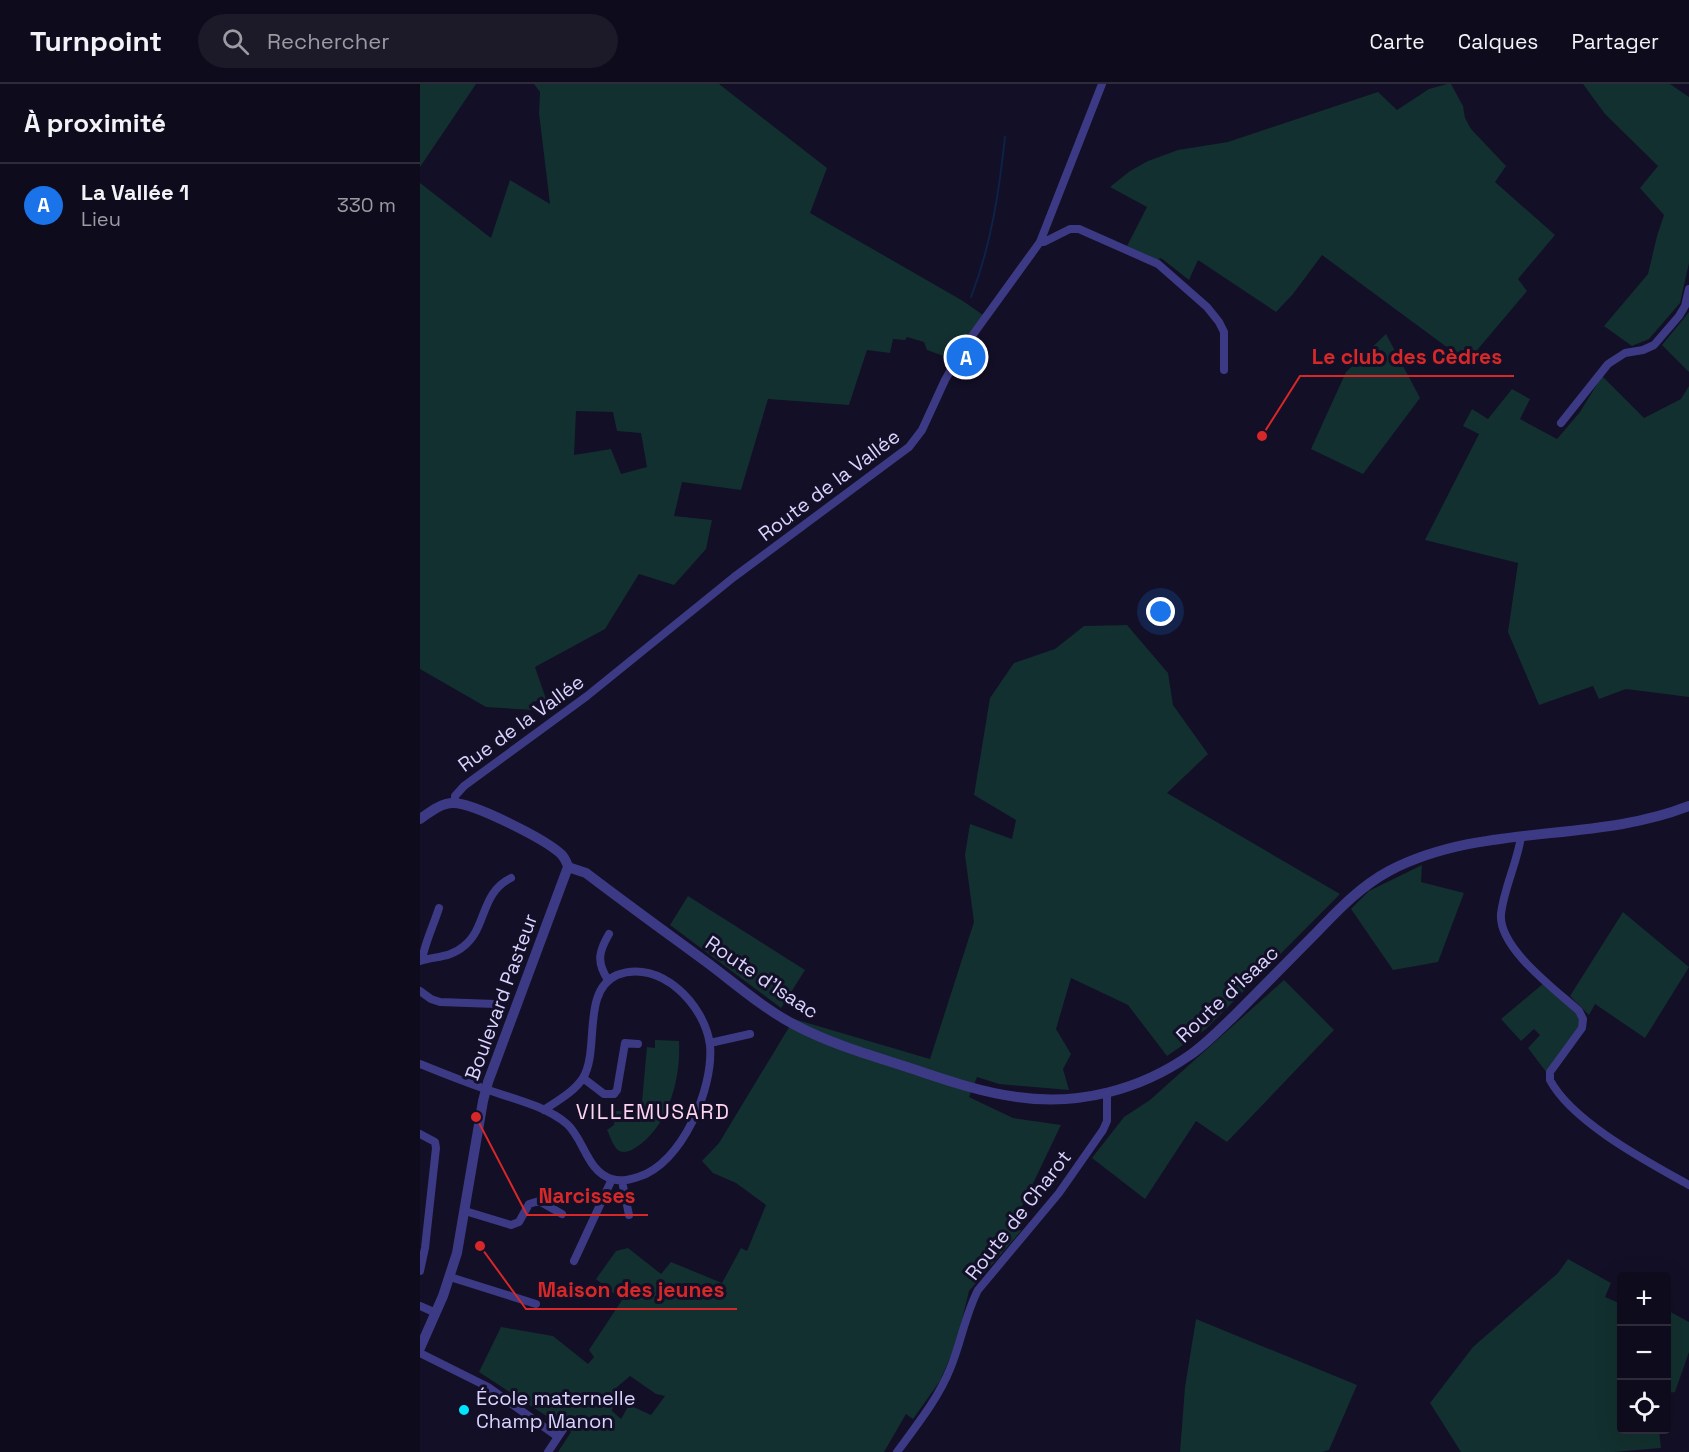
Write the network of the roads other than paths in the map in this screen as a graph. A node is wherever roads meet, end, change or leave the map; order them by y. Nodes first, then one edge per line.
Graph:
1 (1102, 84) edge
2 (1040, 242) junction
3 (1689, 289) edge
4 (1224, 370) dead end
5 (1561, 423) dead end
6 (615, 674) joint
7 (454, 803) junction
8 (1689, 806) edge
9 (420, 819) edge
10 (1521, 837) junction
11 (568, 867) junction
12 (511, 878) dead end
13 (439, 908) dead end
14 (609, 934) dead end
15 (421, 961) edge
16 (608, 980) junction
17 (420, 991) edge
18 (495, 1004) dead end
19 (750, 1034) dead end
20 (710, 1042) junction
21 (638, 1044) dead end
22 (420, 1064) edge
23 (583, 1078) junction
24 (486, 1089) junction
25 (1107, 1093) junction
26 (544, 1110) junction
27 (420, 1134) edge
28 (612, 1179) junction
29 (622, 1181) junction
30 (1689, 1185) edge
31 (465, 1211) junction
32 (562, 1214) dead end
33 (629, 1215) dead end
34 (574, 1261) dead end
35 (420, 1271) edge
36 (450, 1277) junction
37 (536, 1304) dead end
38 (420, 1306) edge
39 (436, 1313) junction
40 (420, 1350) edge
41 (564, 1428) dead end
42 (558, 1437) junction
43 (548, 1452) edge
44 (897, 1452) edge

1 - 2 street, Route de la Vallée
2 - 4 street
2 - 6 street, Route de la Vallée
3 - 5 street
6 - 7 street, Rue de la Vallée
7 - 9 street
7 - 11 street
8 - 10 street, Route d'Isaac
10 - 25 street, Route d'Isaac
10 - 30 street
11 - 24 street, Boulevard Pasteur
11 - 25 street, Route d'Isaac
12 - 15 street
13 - 15 street
14 - 16 street
16 - 20 street
16 - 23 street
17 - 18 street
19 - 20 street
20 - 29 street
21 - 23 street
22 - 24 street
23 - 26 street
24 - 26 street
24 - 31 street, Boulevard Pasteur
25 - 44 street, Route de Charot
26 - 28 street
27 - 35 street
28 - 29 street
28 - 34 street
29 - 33 street
31 - 32 street
31 - 36 street, Boulevard Pasteur
36 - 37 street
36 - 39 street, Boulevard Pasteur
38 - 39 street
39 - 40 street, Boulevard Pasteur
40 - 42 street
41 - 42 street
42 - 43 street

